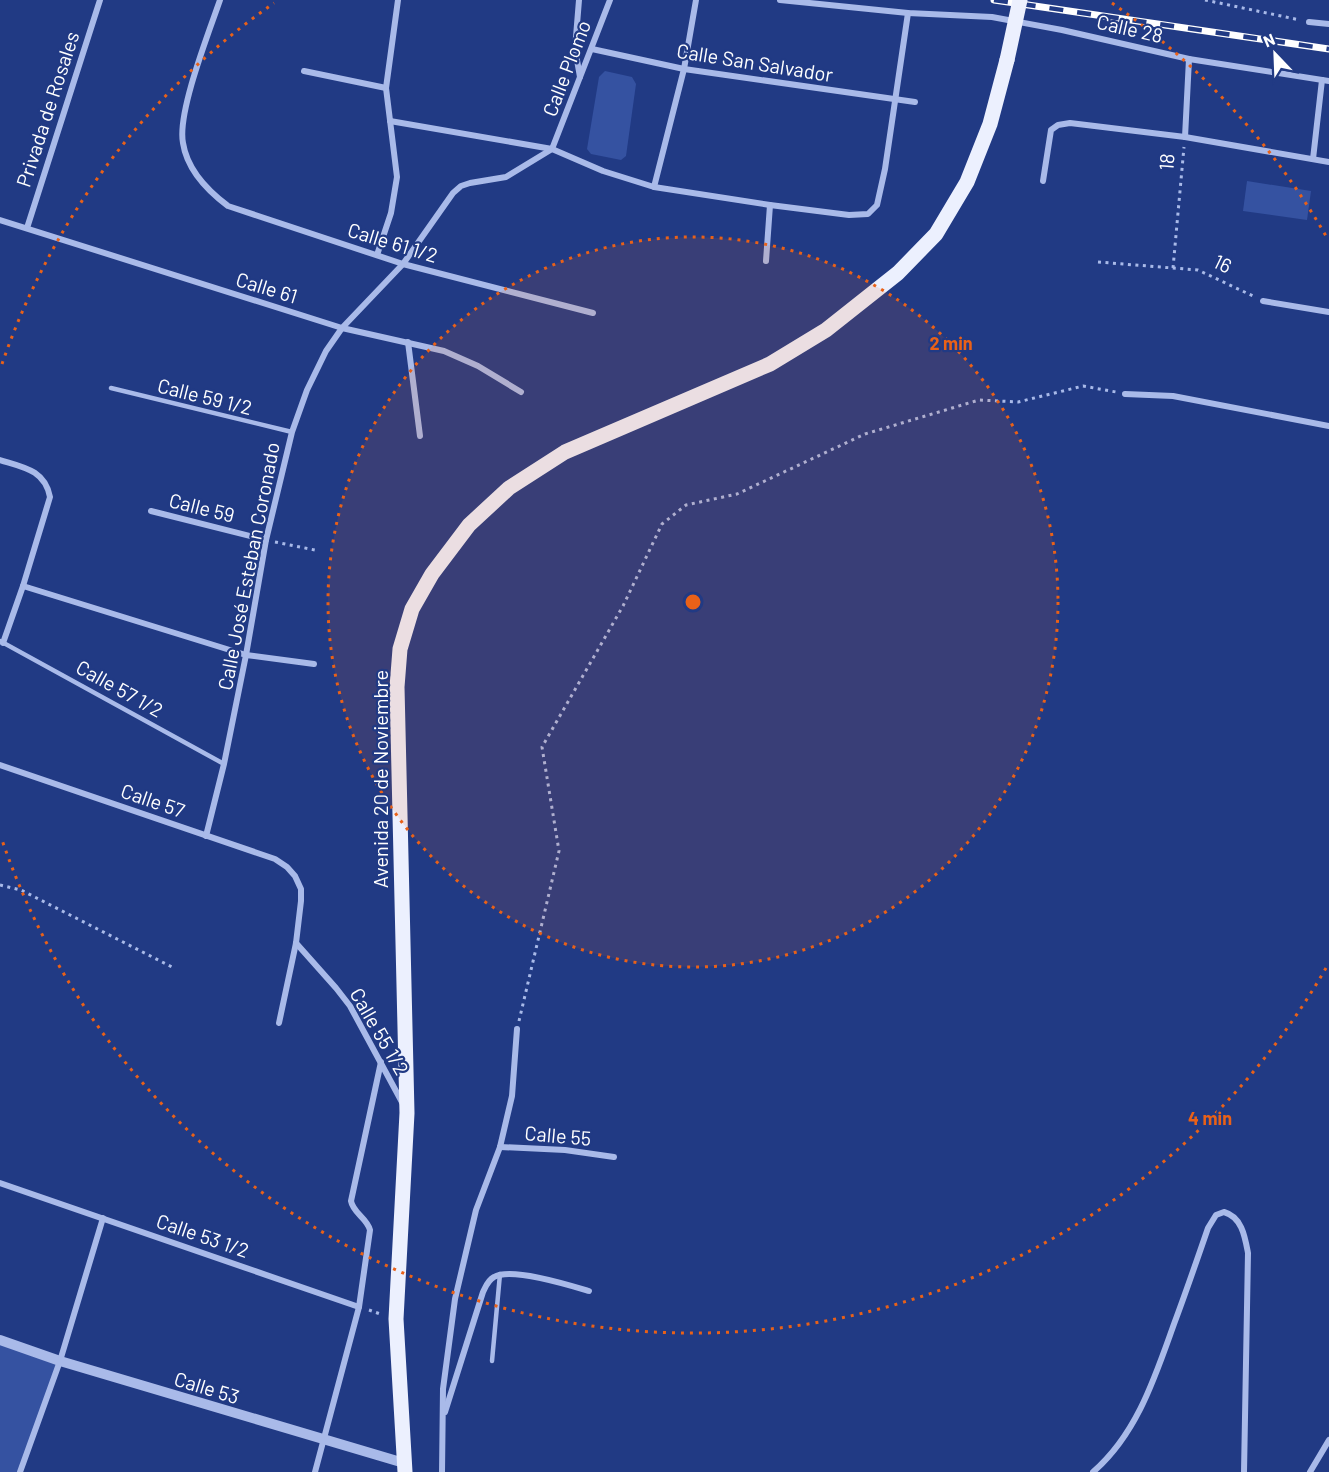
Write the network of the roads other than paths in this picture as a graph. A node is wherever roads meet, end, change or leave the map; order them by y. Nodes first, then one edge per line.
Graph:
1 (100, 0) edge
2 (220, 0) edge
3 (398, 0) edge
4 (579, 0) edge
5 (610, 0) edge
6 (696, 0) edge
7 (780, 0) edge
8 (1020, 0) edge
9 (908, 13) junction
10 (1309, 22) road end
11 (1329, 24) edge
12 (592, 50) junction
13 (1190, 59) junction
14 (684, 69) junction
15 (304, 72) dead end
16 (580, 77) junction
17 (1325, 80) edge
18 (386, 88) junction
19 (895, 100) junction
20 (915, 102) dead end
21 (390, 121) junction
22 (1185, 137) junction
23 (552, 149) junction
24 (1313, 159) junction
25 (1329, 162) edge
26 (1043, 181) dead end
27 (654, 187) junction
28 (770, 205) junction
29 (0, 220) edge
30 (27, 228) junction
31 (377, 255) junction
32 (766, 261) dead end
33 (403, 264) junction
34 (1263, 301) road end
35 (1329, 312) edge
36 (593, 313) dead end
37 (342, 328) junction
38 (408, 342) junction
39 (111, 388) dead end
40 (521, 392) dead end
41 (1125, 394) road end
42 (1329, 426) edge
43 (292, 432) junction
44 (420, 436) dead end
45 (0, 460) edge
46 (151, 511) dead end
47 (266, 540) junction
48 (23, 586) junction
49 (2, 642) edge
50 (246, 655) junction
51 (314, 664) dead end
52 (224, 764) junction
53 (0, 765) edge
54 (206, 836) junction
55 (296, 943) junction
56 (279, 1023) dead end
57 (517, 1029) road end
58 (381, 1062) junction
59 (407, 1113) junction
60 (500, 1147) junction
61 (614, 1157) dead end
62 (0, 1183) edge
63 (103, 1218) junction
64 (500, 1274) junction
65 (589, 1291) dead end
66 (359, 1307) junction
67 (0, 1340) edge
68 (60, 1361) junction
69 (492, 1361) dead end
70 (443, 1421) junction
71 (1329, 1440) edge
72 (324, 1441) junction
73 (405, 1468) edge
74 (20, 1472) edge
75 (315, 1472) edge
76 (444, 1472) edge
77 (1093, 1472) edge
78 (1244, 1472) edge
79 (1310, 1472) edge

1 - 30 street, Privada de Rosales
2 - 31 street, Calle 61 1/2
3 - 18 street
4 - 16 street
5 - 12 street, Calle Plomo
6 - 14 street
7 - 9 street, Calle 28
8 - 59 main road, Avenida 20 de Noviembre, bridge
9 - 13 street, Calle 28
9 - 19 street
10 - 11 street
12 - 14 street, Calle San Salvador
12 - 16 street, Calle Plomo
13 - 17 street, Calle 28
13 - 22 street, 18
14 - 19 street, Calle San Salvador
14 - 27 street
15 - 18 street
16 - 23 street, Calle Plomo
17 - 24 street
18 - 21 street
19 - 20 street, Calle San Salvador
19 - 28 street
21 - 23 street
21 - 31 street
22 - 24 street
22 - 26 street
23 - 27 street
23 - 33 street, Calle José Esteban Coronado
24 - 25 street
27 - 28 street
28 - 32 street
29 - 30 street, Calle 61
30 - 37 street, Calle 61
31 - 33 street, Calle 61 1/2
33 - 36 street, Calle 61 1/2
33 - 37 street, Calle José Esteban Coronado
34 - 35 street
37 - 38 street, Calle 61
37 - 43 street, Calle José Esteban Coronado
38 - 40 street, Calle 61
38 - 44 street
39 - 43 lane, Calle 59 1/2
41 - 42 street
43 - 47 street, Calle José Esteban Coronado
45 - 48 street
46 - 47 street, Calle 59
47 - 50 street, Calle José Esteban Coronado
48 - 49 street
48 - 50 street
49 - 52 lane, Calle 57 1/2
50 - 51 street
50 - 52 street, Calle José Esteban Coronado
52 - 54 street, Calle José Esteban Coronado
53 - 54 street, Calle 57
54 - 55 street, Calle 57
55 - 56 street
55 - 58 street, Calle 55 1/2
57 - 60 street
58 - 59 street, Calle 55 1/2
58 - 66 street
59 - 73 main road, Avenida 20 de Noviembre
60 - 61 street, Calle 55
60 - 70 street
62 - 63 street, Calle 53 1/2
63 - 66 street, Calle 53 1/2
63 - 68 street
64 - 65 street
64 - 69 lane
64 - 70 street
66 - 72 street
67 - 68 street, Calle 53
68 - 72 street, Calle 53
68 - 74 street
70 - 76 street
71 - 79 street
72 - 73 street, Calle 53
72 - 75 street
77 - 78 street

